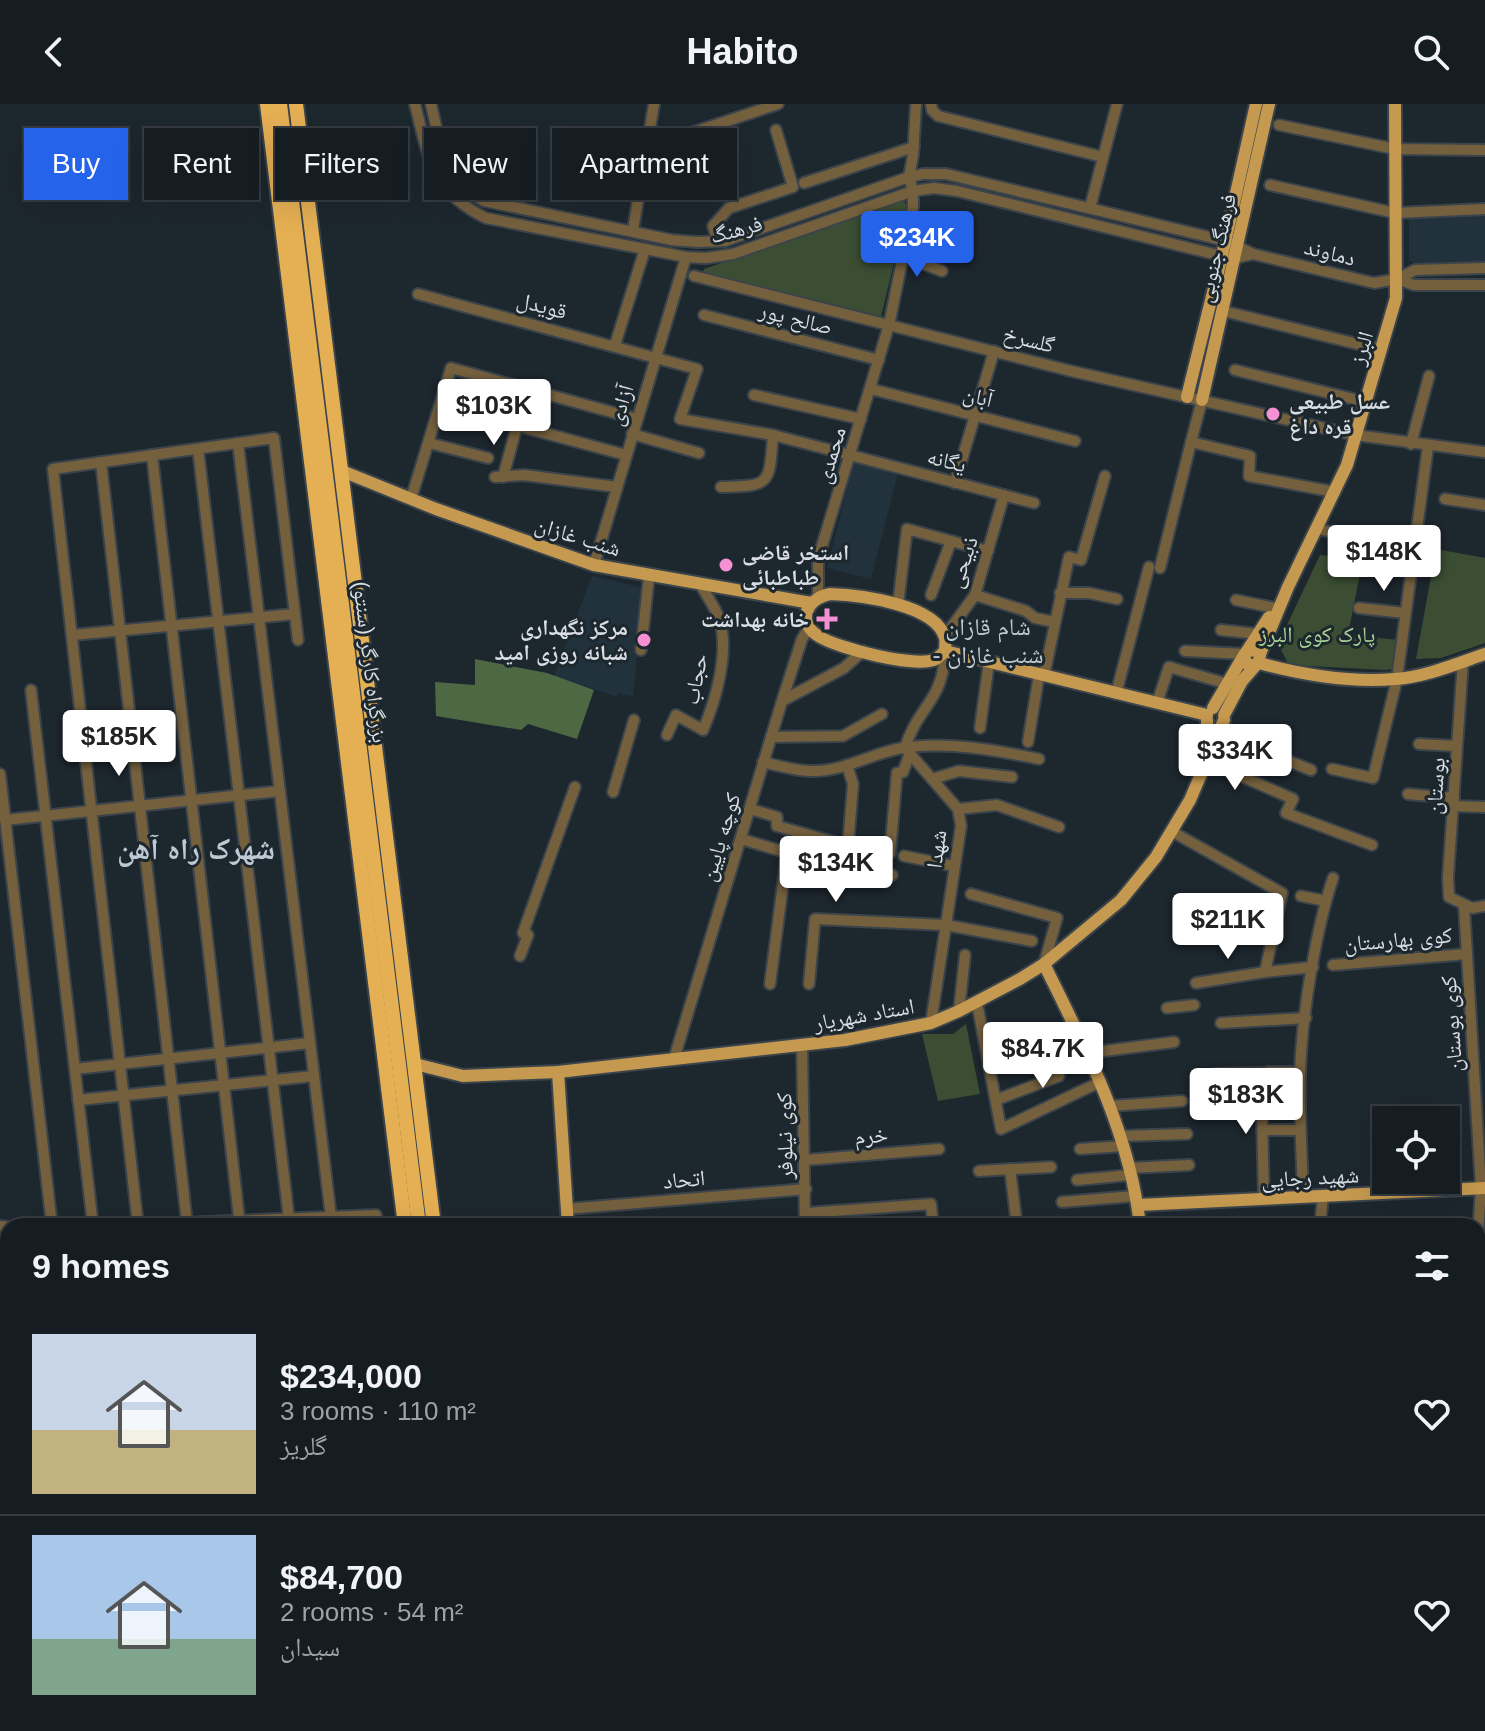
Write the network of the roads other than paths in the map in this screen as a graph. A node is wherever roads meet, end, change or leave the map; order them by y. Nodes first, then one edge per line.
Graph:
1 (267, 104) edge
2 (280, 104) edge
3 (296, 104) edge
4 (415, 104) edge
5 (431, 104) edge
6 (654, 104) edge
7 (778, 104) edge
8 (916, 104) edge
9 (931, 104) edge
10 (1117, 104) edge
11 (1256, 104) edge
12 (1269, 104) edge
13 (1395, 104) edge
14 (1279, 125) dead end
15 (706, 128) edge
16 (776, 130) dead end
17 (914, 147) junction
18 (1395, 149) junction
19 (1485, 150) edge
20 (1103, 157) junction
21 (909, 177) junction
22 (804, 183) dead end
23 (1270, 185) dead end
24 (913, 191) junction
25 (1046, 197) junction
26 (484, 201) junction
27 (1090, 208) junction
28 (1485, 209) edge
29 (1042, 212) junction
30 (1395, 213) junction
31 (478, 214) junction
32 (910, 225) junction
33 (633, 230) junction
34 (950, 239) dead end
35 (718, 241) junction
36 (645, 249) junction
37 (1230, 250) junction
38 (1253, 254) joint
39 (903, 256) junction
40 (686, 257) junction
41 (1485, 268) edge
42 (942, 271) dead end
43 (694, 276) dead end
44 (1397, 279) junction
45 (1485, 285) edge
46 (418, 294) dead end
47 (1223, 311) junction
48 (704, 315) dead end
49 (889, 325) junction
50 (615, 345) junction
51 (1382, 350) junction
52 (994, 351) junction
53 (656, 356) junction
54 (879, 360) junction
55 (1235, 370) dead end
56 (1429, 376) dead end
57 (871, 389) junction
58 (754, 395) dead end
59 (1187, 397) junction
60 (1202, 400) junction
61 (1366, 402) junction
62 (440, 405) junction
63 (975, 416) junction
64 (637, 419) junction
65 (861, 419) junction
66 (517, 426) junction
67 (632, 434) junction
68 (773, 435) junction
69 (1355, 435) junction
70 (1075, 441) dead end
71 (1191, 442) junction
72 (238, 443) junction
73 (429, 443) junction
74 (1411, 444) junction
75 (1428, 446) junction
76 (198, 449) junction
77 (1485, 452) edge
78 (699, 453) dead end
79 (152, 455) junction
80 (626, 455) junction
81 (851, 456) junction
82 (488, 458) dead end
83 (101, 462) junction
84 (342, 471) junction
85 (1105, 476) dead end
86 (955, 483) junction
87 (617, 487) junction
88 (721, 487) dead end
89 (1335, 492) junction
90 (1004, 495) junction
91 (411, 499) junction
92 (1445, 499) dead end
93 (1034, 503) dead end
94 (1485, 505) edge
95 (1318, 529) junction
96 (951, 541) junction
97 (1387, 545) dead end
98 (988, 551) junction
99 (1365, 561) dead end
100 (594, 565) junction
101 (1411, 567) junction
102 (649, 576) junction
103 (701, 585) junction
104 (1288, 587) junction
105 (1060, 593) junction
106 (931, 595) dead end
107 (975, 595) junction
108 (1117, 599) dead end
109 (814, 600) junction
110 (1236, 600) dead end
111 (898, 605) junction
112 (1275, 608) junction
113 (1359, 608) dead end
114 (1405, 613) junction
115 (295, 614) junction
116 (259, 617) junction
117 (218, 621) junction
118 (1055, 622) junction
119 (171, 626) junction
120 (809, 628) junction
121 (1221, 630) dead end
122 (120, 631) junction
123 (1258, 634) junction
124 (72, 635) junction
125 (945, 636) junction
126 (298, 640) dead end
127 (641, 650) dead end
128 (863, 651) junction
129 (945, 651) junction
130 (1185, 651) dead end
131 (1485, 654) edge
132 (1253, 657) junction
133 (1463, 661) junction
134 (989, 662) junction
135 (1041, 675) junction
136 (360, 679) junction
137 (1397, 679) junction
138 (1228, 684) junction
139 (31, 690) dead end
140 (1116, 694) junction
141 (782, 701) junction
142 (1157, 703) junction
143 (882, 714) dead end
144 (1215, 715) junction
145 (634, 720) dead end
146 (980, 728) dead end
147 (1219, 733) junction
148 (667, 735) dead end
149 (771, 737) junction
150 (1028, 742) dead end
151 (1419, 744) dead end
152 (1457, 746) junction
153 (907, 751) junction
154 (1039, 759) dead end
155 (1207, 761) junction
156 (763, 762) junction
157 (847, 765) junction
158 (1332, 769) dead end
159 (1311, 770) dead end
160 (0, 774) edge
161 (1012, 777) dead end
162 (932, 779) junction
163 (575, 787) dead end
164 (280, 791) junction
165 (613, 792) dead end
166 (1408, 794) dead end
167 (239, 795) junction
168 (190, 800) junction
169 (1454, 802) junction
170 (139, 806) junction
171 (1485, 807) edge
172 (750, 809) junction
173 (958, 809) junction
174 (92, 811) junction
175 (46, 815) junction
176 (5, 820) junction
177 (1059, 827) dead end
178 (1171, 831) junction
179 (741, 839) junction
180 (1372, 845) dead end
181 (848, 846) junction
182 (787, 853) junction
183 (904, 856) dead end
184 (954, 866) junction
185 (892, 875) dead end
186 (1333, 878) dead end
187 (971, 894) dead end
188 (1301, 896) dead end
189 (1326, 901) junction
190 (1464, 905) junction
191 (1485, 906) edge
192 (946, 925) junction
193 (1032, 941) dead end
194 (1467, 954) junction
195 (965, 955) dead end
196 (520, 956) dead end
197 (1044, 964) junction
198 (1333, 965) dead end
199 (1313, 967) junction
200 (1265, 972) junction
201 (1196, 983) dead end
202 (770, 984) dead end
203 (809, 984) dead end
204 (977, 1003) junction
205 (1194, 1005) dead end
206 (1167, 1008) dead end
207 (959, 1011) junction
208 (1306, 1018) junction
209 (931, 1023) junction
210 (1221, 1023) dead end
211 (1174, 1042) dead end
212 (310, 1043) junction
213 (802, 1045) junction
214 (268, 1047) junction
215 (220, 1053) junction
216 (1088, 1053) junction
217 (168, 1059) junction
218 (674, 1059) junction
219 (121, 1064) junction
220 (415, 1064) junction
221 (75, 1069) junction
222 (558, 1072) junction
223 (1268, 1072) dead end
224 (1300, 1072) junction
225 (1479, 1072) edge
226 (1215, 1074) dead end
227 (314, 1076) junction
228 (1059, 1076) dead end
229 (272, 1081) junction
230 (1100, 1082) junction
231 (224, 1085) junction
232 (171, 1090) junction
233 (124, 1096) junction
234 (78, 1100) junction
235 (996, 1100) junction
236 (1182, 1101) dead end
237 (1110, 1106) junction
238 (1262, 1130) junction
239 (1296, 1130) dead end
240 (1187, 1134) dead end
241 (1122, 1141) junction
242 (939, 1149) dead end
243 (1080, 1149) dead end
244 (806, 1160) junction
245 (1189, 1165) dead end
246 (1051, 1167) dead end
247 (1010, 1169) junction
248 (979, 1171) dead end
249 (1129, 1171) junction
250 (1077, 1180) dead end
251 (1483, 1188) edge
252 (806, 1189) junction
253 (1323, 1196) junction
254 (1303, 1197) junction
255 (1264, 1199) junction
256 (1137, 1200) junction
257 (1062, 1202) dead end
258 (566, 1209) junction
259 (806, 1213) junction
260 (376, 1215) dead end
261 (331, 1217) junction
262 (51, 1218) edge
263 (92, 1218) edge
264 (137, 1218) edge
265 (186, 1218) edge
266 (239, 1218) edge
267 (289, 1218) edge
268 (310, 1218) edge
269 (404, 1218) edge
270 (418, 1218) edge
271 (433, 1218) edge
272 (567, 1218) edge
273 (806, 1218) edge
274 (932, 1218) edge
275 (1016, 1218) edge
276 (1139, 1218) edge
277 (1321, 1218) edge
278 (1480, 1218) edge

1 - 269 highway, بزرگراه کارگر (سنتو)
2 - 136 highway, بزرگراه کارگر (سنتو)
3 - 84 highway
4 - 31 street, فرهنگ
5 - 26 street
6 - 33 street
7 - 15 street
8 - 17 street
9 - 20 street
10 - 20 street
11 - 37 main road
12 - 37 main road, فرهنگ جنوبی
13 - 18 main road, البرز
14 - 18 street
16 - 35 street
17 - 21 street
17 - 22 street
18 - 19 street
18 - 30 main road, البرز
20 - 27 street
21 - 24 street
21 - 25 street, فرهنگ
21 - 35 street, فرهنگ
23 - 30 street
24 - 29 street, فرهنگ
24 - 32 street, محمدی
24 - 40 street, فرهنگ
25 - 27 street, فرهنگ
25 - 29 street
26 - 31 street
26 - 33 street, فرهنگ
27 - 37 street, فرهنگ
28 - 30 street
29 - 37 street, فرهنگ
30 - 44 main road, البرز
31 - 36 street, فرهنگ
32 - 34 street
32 - 39 street, محمدی
33 - 35 street, فرهنگ
36 - 40 street, فرهنگ
36 - 50 street
37 - 38 street, فرهنگ
37 - 47 main road, فرهنگ جنوبی
37 - 59 main road
38 - 44 street, دماوند
39 - 42 street
39 - 49 street, محمدی
40 - 53 street, آزادی
41 - 44 street
43 - 49 street, گلسرخ
44 - 45 street
44 - 51 main road, البرز
46 - 50 street, قویدل
47 - 51 street
47 - 60 main road, فرهنگ جنوبی
48 - 54 street, صالح پور
49 - 52 street, گلسرخ
49 - 54 street, محمدی
50 - 53 street, قویدل
51 - 61 main road, البرز
52 - 59 street, گلسرخ
52 - 63 street
53 - 64 street, آزادی
53 - 68 street, قویدل
54 - 57 street, محمدی
55 - 61 street
56 - 74 street
57 - 63 street, آبان
57 - 65 street, محمدی
58 - 65 street
59 - 60 street, گلسرخ
60 - 69 street, گلسرخ
60 - 71 street
61 - 69 main road, البرز
62 - 64 street
62 - 66 street
62 - 73 street
63 - 70 street, آبان
63 - 86 street
64 - 67 street, آزادی
65 - 81 street, محمدی
66 - 80 street
66 - 87 street
67 - 78 street
67 - 80 street, آزادی
68 - 81 street, یگانه
68 - 88 street
69 - 74 street, گلسرخ
69 - 89 main road, البرز
71 - 89 street
71 - 140 street
72 - 76 street
72 - 115 street
72 - 116 street
73 - 82 street
73 - 91 street
74 - 75 street, گلسرخ
75 - 77 street, گلسرخ
75 - 101 street
76 - 79 street
76 - 117 street
79 - 83 street
79 - 119 street
80 - 87 street, آزادی
81 - 86 street, یگانه
81 - 109 street, محمدی
83 - 122 street
83 - 124 street
84 - 91 main road, شنب غازان
84 - 136 highway
85 - 105 street
86 - 90 street, یگانه
87 - 100 street, آزادی
89 - 95 main road, البرز
90 - 93 street, یگانه
90 - 98 street, ذبیحی
91 - 100 main road, شنب غازان
92 - 94 street
95 - 97 street
95 - 104 main road, البرز
96 - 98 street
96 - 106 street
96 - 111 street
98 - 107 street, ذبیحی
99 - 101 street
100 - 102 main road, شنب غازان
101 - 114 street
102 - 103 main road, شنب غازان
102 - 127 street
103 - 109 main road, شنب غازان
103 - 148 street, حجاب
104 - 112 main road, البرز
104 - 132 main road, البرز
105 - 108 street
105 - 118 street
107 - 118 street
107 - 125 street, ذبیحی
109 - 111 main road, شنب غازان
109 - 120 main road
110 - 112 street
111 - 125 main road, شنب غازان
112 - 123 main road, البرز
113 - 114 street
114 - 137 street
115 - 116 street
115 - 126 street
116 - 117 street
116 - 164 street
117 - 119 street
117 - 167 street
118 - 135 street
119 - 122 street
119 - 168 street
120 - 128 main road
120 - 141 street, کوچه پایین
121 - 123 street
122 - 124 street
122 - 170 street
123 - 132 main road, البرز
124 - 174 street
125 - 129 main road
128 - 129 main road
128 - 141 street
129 - 134 main road
129 - 153 street
130 - 132 street
131 - 133 main road
132 - 137 main road
132 - 138 main road, البرز
132 - 144 main road, البرز
133 - 137 main road
133 - 152 street, بوستان
134 - 135 main road
134 - 146 street
135 - 140 main road
135 - 150 street
136 - 220 highway
136 - 270 highway, بزرگراه کارگر (سنتو)
137 - 158 street
138 - 142 street
138 - 144 main road, البرز
139 - 175 street
140 - 142 main road
141 - 149 street, کوچه پایین
142 - 144 main road
143 - 149 street
144 - 147 main road, استاد شهریار
144 - 155 main road, استاد شهریار
145 - 165 street
147 - 155 main road, استاد شهریار
147 - 159 street
149 - 156 street, کوچه پایین
151 - 152 street
152 - 169 street, بوستان
153 - 154 street
153 - 157 street
153 - 162 street, شهدا
153 - 181 street
155 - 178 main road, استاد شهریار
155 - 180 street
156 - 157 street
156 - 172 street, کوچه پایین
157 - 181 street
160 - 176 street
161 - 162 street
162 - 173 street, شهدا
163 - 196 street
164 - 167 street
164 - 212 street
166 - 169 street
167 - 168 street
167 - 214 street
168 - 170 street
168 - 215 street
169 - 171 street
169 - 190 street, بوستان
170 - 174 street
170 - 217 street
172 - 179 street, کوچه پایین
172 - 181 street
173 - 177 street
173 - 184 street, شهدا
174 - 175 street
174 - 219 street
175 - 176 street
175 - 221 street
176 - 262 street
178 - 197 main road, استاد شهریار
178 - 200 street
179 - 182 street
179 - 218 street, کوچه پایین
182 - 185 street
182 - 202 street
183 - 184 street
184 - 192 street, شهدا
186 - 189 street
187 - 197 street
188 - 189 street
189 - 199 street
190 - 191 street
190 - 194 street, کوی بوستان
192 - 193 street
192 - 203 street
192 - 209 street, شهدا
194 - 198 street, کوی بهارستان
194 - 225 street, کوی بوستان
195 - 207 street
197 - 204 main road, استاد شهریار
197 - 216 main road
199 - 200 street
199 - 208 street
200 - 201 street
204 - 207 main road, استاد شهریار
204 - 235 street
205 - 206 street
207 - 209 main road, استاد شهریار
208 - 210 street
208 - 224 street
209 - 213 main road, استاد شهریار
211 - 216 street
212 - 214 street
212 - 227 street
213 - 218 main road, استاد شهریار
213 - 244 street, کوی نیلوفر
214 - 215 street
214 - 229 street
215 - 217 street
215 - 231 street
216 - 230 main road
217 - 219 street
217 - 232 street
218 - 222 main road, استاد شهریار
219 - 221 street
219 - 233 street
220 - 222 main road, استاد شهریار
220 - 271 highway
221 - 234 street
222 - 258 main road
223 - 224 street
224 - 254 street
225 - 251 street, کوی بوستان
226 - 238 street
227 - 229 street
227 - 261 street
228 - 235 street
229 - 231 street
229 - 267 street
230 - 235 street
230 - 237 main road
231 - 232 street
231 - 266 street
232 - 233 street
232 - 265 street
233 - 234 street
233 - 264 street
234 - 263 street
236 - 237 street
237 - 241 main road
238 - 239 street
238 - 255 street
240 - 241 street
241 - 243 street
241 - 249 main road
242 - 244 street, خرم
244 - 252 street, کوی نیلوفر
245 - 249 street
246 - 247 street
247 - 248 street
247 - 275 street
249 - 250 street
249 - 256 main road
251 - 253 main road, شهید رجایی
251 - 278 street, کوی بوستان
252 - 258 street, اتحاد
252 - 259 street, کوی نیلوفر
253 - 254 main road, شهید رجایی
253 - 277 street
254 - 255 main road, شهید رجایی
255 - 256 main road, شهید رجایی
256 - 257 street
256 - 276 main road
258 - 272 main road
259 - 273 street, کوی نیلوفر
259 - 274 street
260 - 261 street
261 - 268 street

